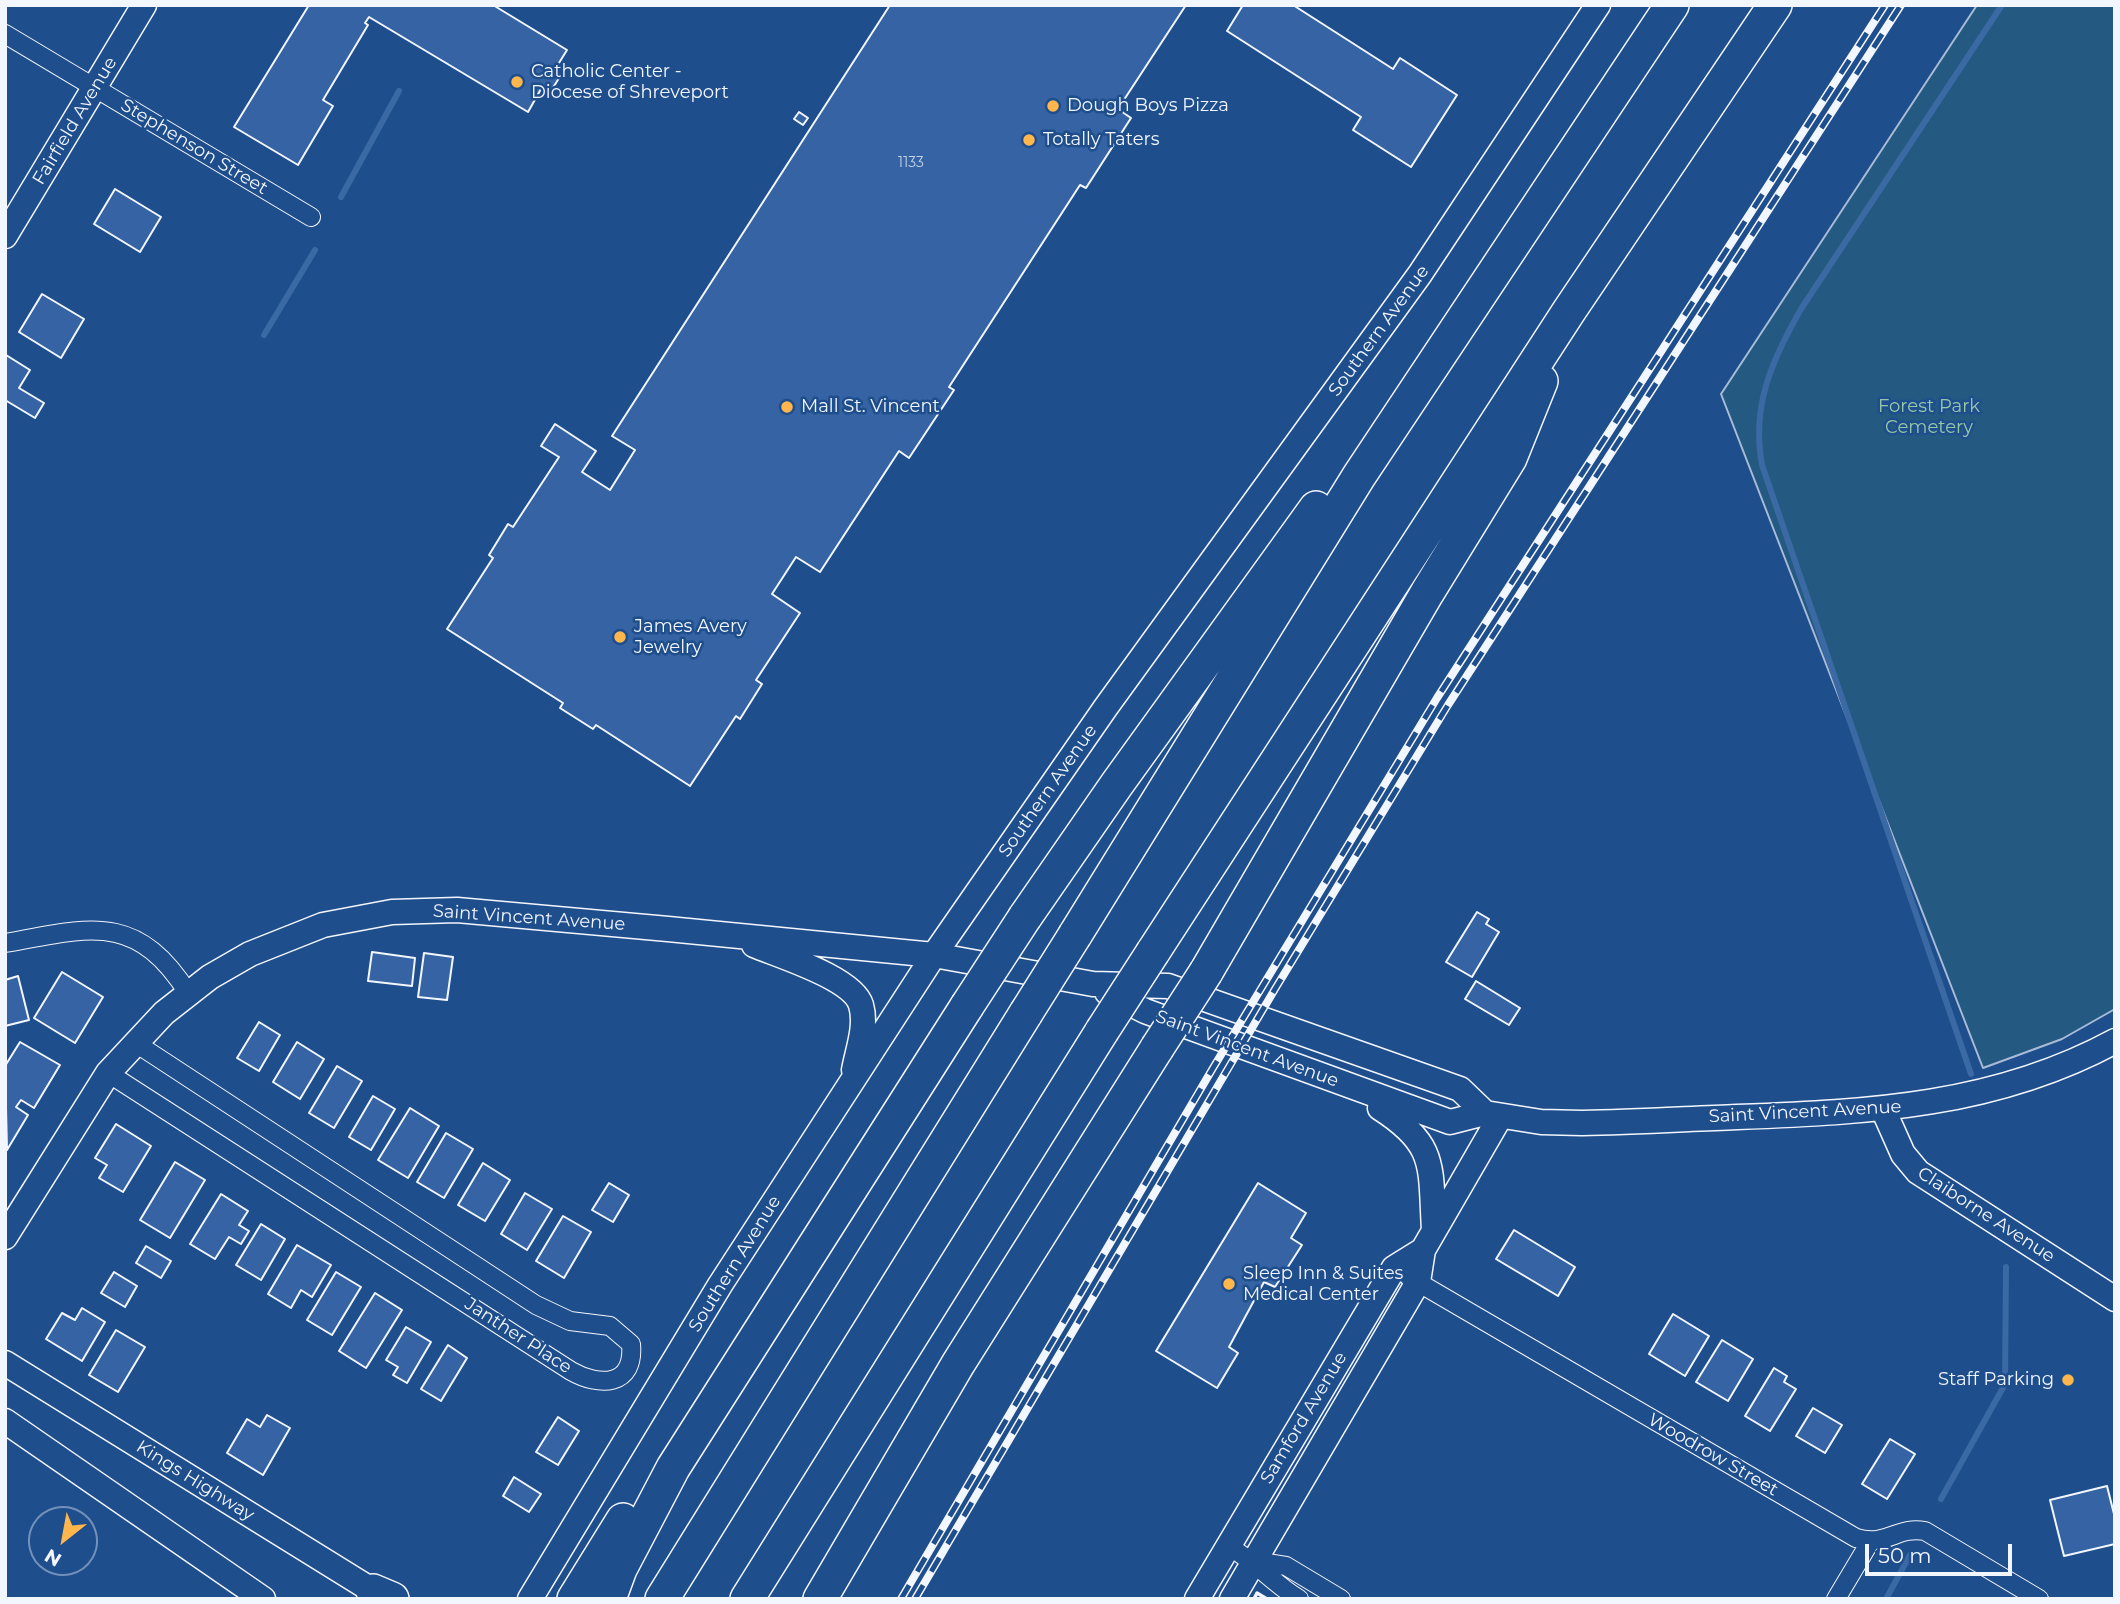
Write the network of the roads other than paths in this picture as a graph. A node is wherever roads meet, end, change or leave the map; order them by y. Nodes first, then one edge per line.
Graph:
1 (144, 5) edge
2 (1598, 5) edge
3 (1672, 5) edge
4 (1774, 5) edge
5 (5, 34) edge
6 (95, 88) junction
7 (311, 216) dead end
8 (1534, 217) junction
9 (5, 236) edge
10 (1569, 310) junction
11 (731, 935) junction
12 (5, 943) edge
13 (934, 955) junction
14 (1093, 984) junction
15 (188, 993) junction
16 (2115, 1041) edge
17 (134, 1042) junction
18 (108, 1073) junction
19 (852, 1082) junction
20 (1344, 1084) junction
21 (1883, 1109) junction
22 (1492, 1115) junction
23 (5, 1237) edge
24 (1429, 1240) junction
25 (1394, 1268) junction
26 (1418, 1282) junction
27 (2115, 1298) edge
28 (5, 1363) edge
29 (5, 1421) edge
30 (1277, 1463) junction
31 (673, 1468) junction
32 (1304, 1477) junction
33 (1870, 1542) junction
34 (1228, 1546) junction
35 (1255, 1561) junction
36 (753, 1589) edge
37 (383, 1596) edge
38 (263, 1599) edge
39 (530, 1599) edge
40 (574, 1599) edge
41 (609, 1599) edge
42 (662, 1599) edge
43 (820, 1599) edge
44 (1197, 1599) edge
45 (1232, 1599) edge
46 (1299, 1599) edge
47 (1341, 1599) edge
48 (1836, 1599) edge
49 (2039, 1599) edge

1 - 6 street, Fairfield Avenue
2 - 13 street, Southern Avenue
3 - 8 highway
4 - 10 highway
5 - 6 street, Stephenson Street
6 - 7 street, Stephenson Street
6 - 9 street, Fairfield Avenue
8 - 31 highway, bridge
8 - 42 highway, bridge
10 - 36 highway, bridge
10 - 43 highway, bridge
11 - 13 street, Saint Vincent Avenue
11 - 15 street, Saint Vincent Avenue
11 - 19 street
12 - 15 street
13 - 14 street, Saint Vincent Avenue
13 - 19 street, Southern Avenue
14 - 20 street, Saint Vincent Avenue
14 - 22 street, Saint Vincent Avenue
15 - 17 street, Saint Vincent Avenue
16 - 21 street, Saint Vincent Avenue
17 - 18 street, Saint Vincent Avenue
17 - 18 street, Janther Place
18 - 23 street, Saint Vincent Avenue
19 - 39 street, Southern Avenue
20 - 22 street, Saint Vincent Avenue
20 - 24 street
21 - 22 street, Saint Vincent Avenue
21 - 27 street, Claiborne Avenue
22 - 24 street, Samford Avenue
24 - 25 street, Samford Avenue
24 - 26 street, Samford Avenue
25 - 26 street, Woodrow Street
25 - 30 street, Samford Avenue
26 - 32 street, Samford Avenue
26 - 33 street, Woodrow Street
28 - 37 street, Kings Highway
29 - 38 street
30 - 32 street
30 - 34 street, Samford Avenue
31 - 40 highway
31 - 41 highway
32 - 35 street, Samford Avenue
33 - 48 street
33 - 49 street
34 - 35 street
34 - 44 street, Samford Avenue
35 - 45 street, Samford Avenue
35 - 46 street
35 - 47 street

